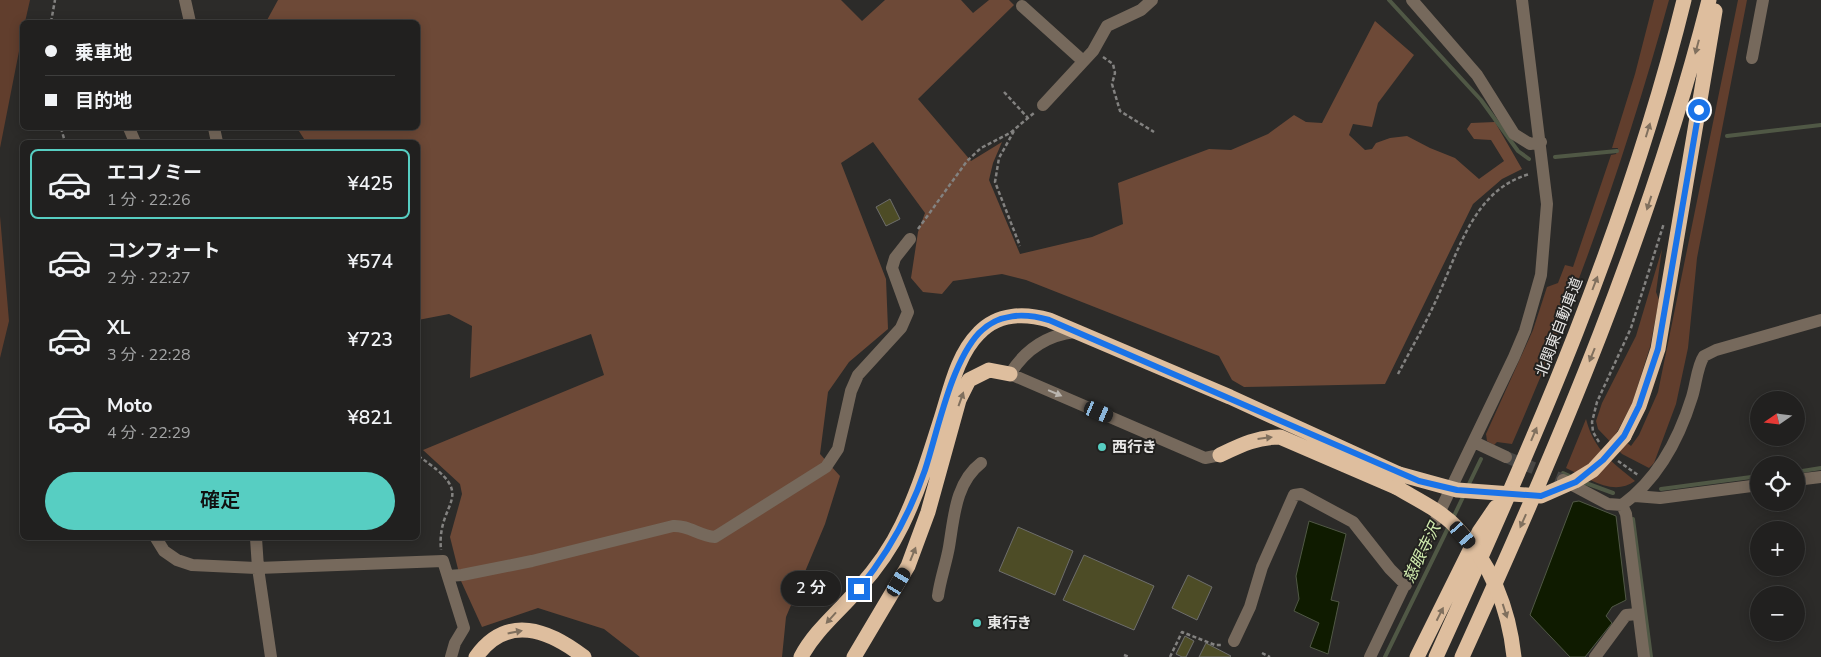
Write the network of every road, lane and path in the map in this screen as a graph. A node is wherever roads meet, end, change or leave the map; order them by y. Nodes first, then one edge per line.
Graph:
1 (55, 0) edge
2 (185, 0) edge
3 (1152, 0) edge
4 (1412, 0) edge
5 (1522, 0) edge
6 (1684, 0) edge
7 (1709, 0) edge
8 (1717, 0) edge
9 (1763, 0) edge
10 (1022, 6) dead end
11 (51, 20) edge
12 (190, 20) edge
13 (1093, 51) junction
14 (1752, 58) dead end
15 (1082, 61) junction
16 (1004, 92) dead end
17 (1043, 105) joint
18 (1028, 118) junction
19 (1014, 129) junction
20 (1154, 132) dead end
21 (1540, 142) junction
22 (1544, 171) junction
23 (1664, 223) dead end
24 (910, 239) joint
25 (1020, 246) dead end
26 (1821, 320) edge
27 (1076, 332) junction
28 (1010, 374) junction
29 (1398, 374) dead end
30 (1474, 442) junction
31 (1602, 447) dead end
32 (1220, 455) joint
33 (1506, 456) tunnel mouth
34 (420, 458) edge
35 (1614, 459) dead end
36 (981, 463) dead end
37 (1821, 477) edge
38 (1516, 479) junction
39 (1560, 479) tunnel mouth
40 (1805, 479) edge
41 (1397, 480) junction
42 (1646, 483) junction
43 (1750, 486) edge
44 (1635, 496) junction
45 (1622, 505) junction
46 (157, 540) edge
47 (256, 540) edge
48 (442, 561) junction
49 (258, 568) junction
50 (448, 576) junction
51 (1406, 585) junction
52 (938, 596) dead end
53 (1638, 614) junction
54 (1234, 641) joint
55 (1262, 653) dead end
56 (1124, 655) dead end
57 (271, 657) edge
58 (451, 657) edge
59 (476, 657) edge
60 (584, 657) edge
61 (801, 657) edge
62 (854, 657) edge
63 (1129, 657) edge
64 (1170, 657) edge
65 (1270, 657) edge
66 (1370, 657) edge
67 (1417, 657) edge
68 (1436, 657) edge
69 (1462, 657) edge
70 (1514, 657) edge
71 (1595, 657) edge
72 (1644, 657) edge

1 - 11 path
2 - 12 street
3 - 13 street
4 - 21 street
5 - 21 street
38 -> 6 highway, 北関東自動車道
7 -> 69 highway
8 - 41 highway, bridge
9 - 14 street
10 - 15 street
13 - 15 street
13 - 20 path
15 - 17 street
16 - 18 path
17 - 18 path
18 - 19 path
19 - 24 path
19 - 25 path
21 - 22 street
22 - 29 path
22 - 30 street
23 - 31 path
24 - 50 street
26 - 42 street
27 - 28 street
27 - 41 highway
27 -> 61 highway
28 -> 32 street
62 -> 28 highway
30 - 33 street
30 - 51 street
32 -> 41 highway
34 - 48 path
35 - 42 path
36 - 52 street
37 - 40 street
67 -> 38 highway
38 - 68 highway, 北関東自動車道
39 - 45 street
41 -> 70 highway, bridge
42 - 44 street
43 - 44 street
44 - 45 street
45 - 53 street
46 - 49 street
47 - 49 street
48 - 49 street
48 - 50 street
49 - 57 street
50 - 58 street
51 - 54 street
51 - 66 street
53 - 71 street
53 - 72 street
54 - 64 path
55 - 65 path
56 - 63 path
59 -> 60 highway

